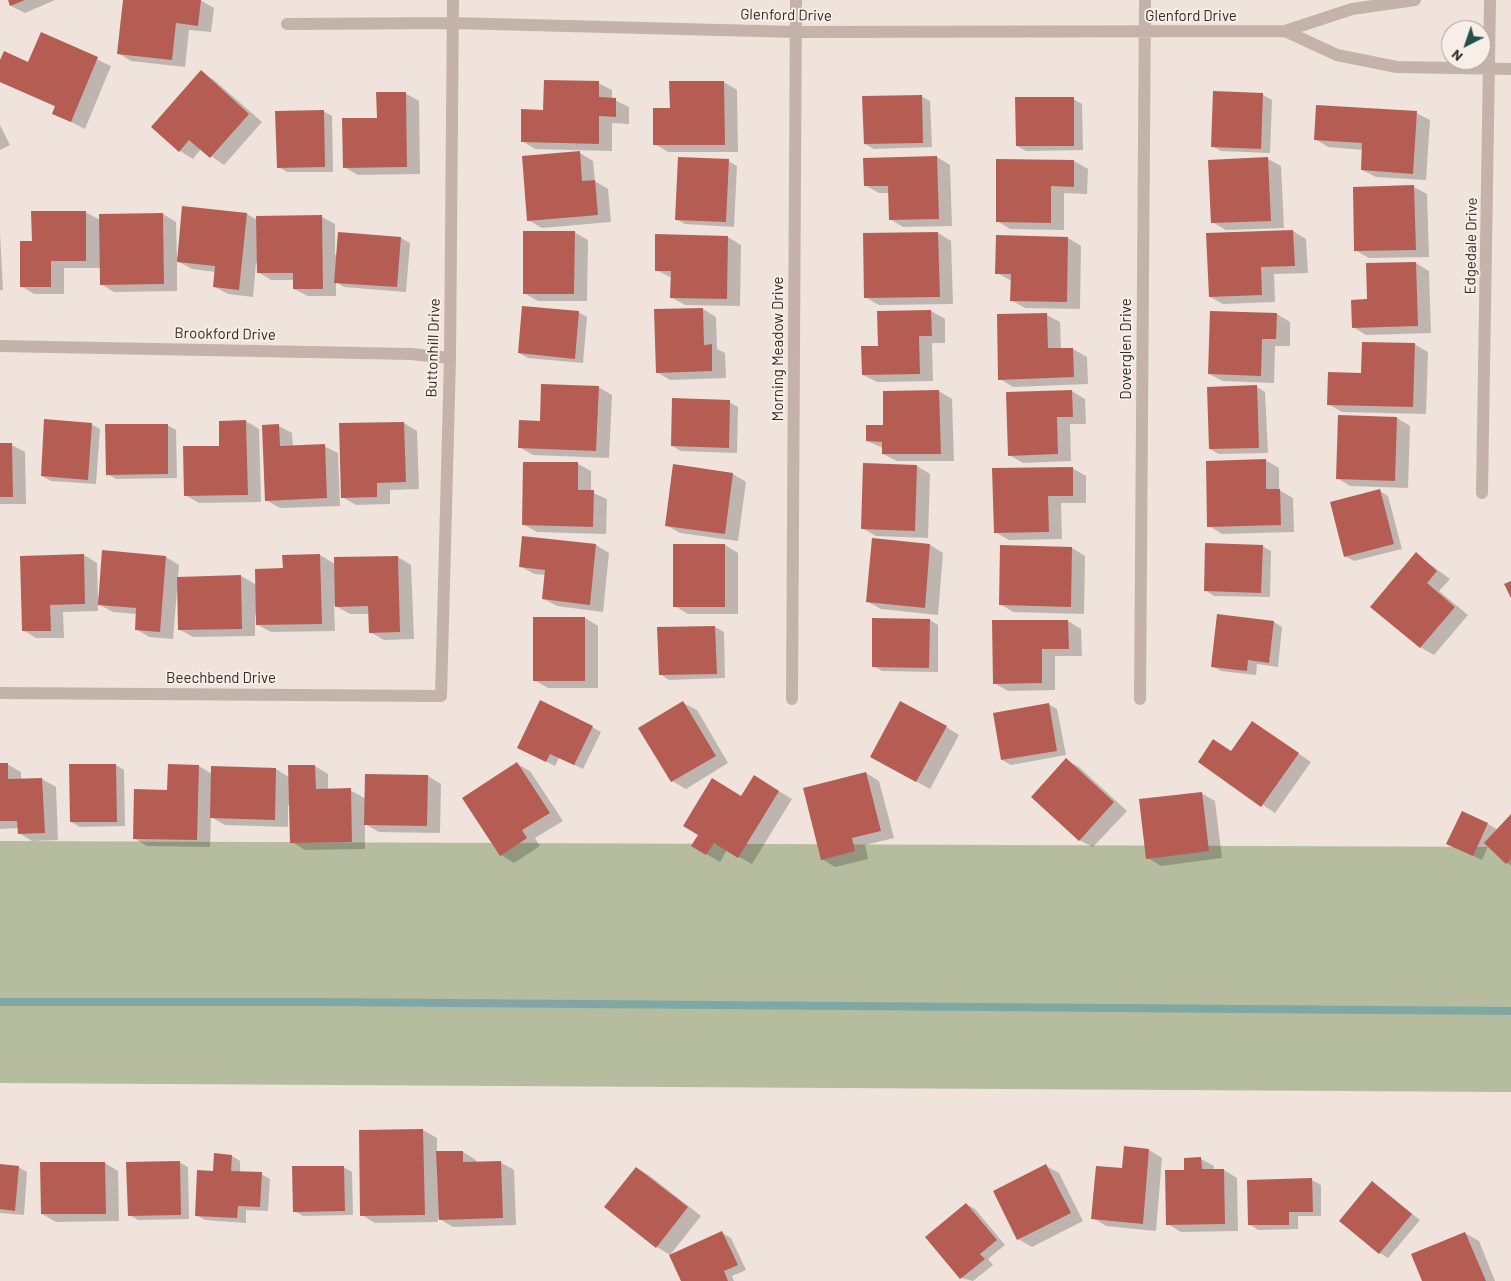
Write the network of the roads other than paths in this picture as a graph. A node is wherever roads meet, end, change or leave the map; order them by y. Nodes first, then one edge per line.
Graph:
1 (453, 0) edge
2 (796, 0) edge
3 (1145, 0) edge
4 (1415, 0) edge
5 (1490, 0) edge
6 (1490, 20) edge
7 (453, 23) junction
8 (287, 24) dead end
9 (1285, 31) junction
10 (796, 32) junction
11 (1145, 32) junction
12 (1441, 68) edge
13 (1491, 69) edge
14 (1511, 69) edge
15 (1490, 70) edge
16 (0, 346) edge
17 (450, 358) junction
18 (1482, 493) dead end
19 (0, 692) edge
20 (441, 696) joint
21 (792, 699) dead end
22 (1140, 699) dead end

1 - 7 street, Buttonhill Drive
2 - 10 street, Morning Meadow Drive
3 - 11 street, Doverglen Drive
4 - 9 street, Glenford Drive
5 - 6 street, Edgedale Drive
7 - 8 street, Glenford Drive
7 - 10 street, Glenford Drive
7 - 17 street, Buttonhill Drive
9 - 11 street, Glenford Drive
9 - 12 street, Glenford Drive
10 - 11 street, Glenford Drive
10 - 21 street, Morning Meadow Drive
11 - 22 street, Doverglen Drive
13 - 14 street, Glenford Drive
15 - 18 street, Edgedale Drive
16 - 17 street, Brookford Drive
17 - 20 street, Buttonhill Drive
19 - 20 street, Beechbend Drive

